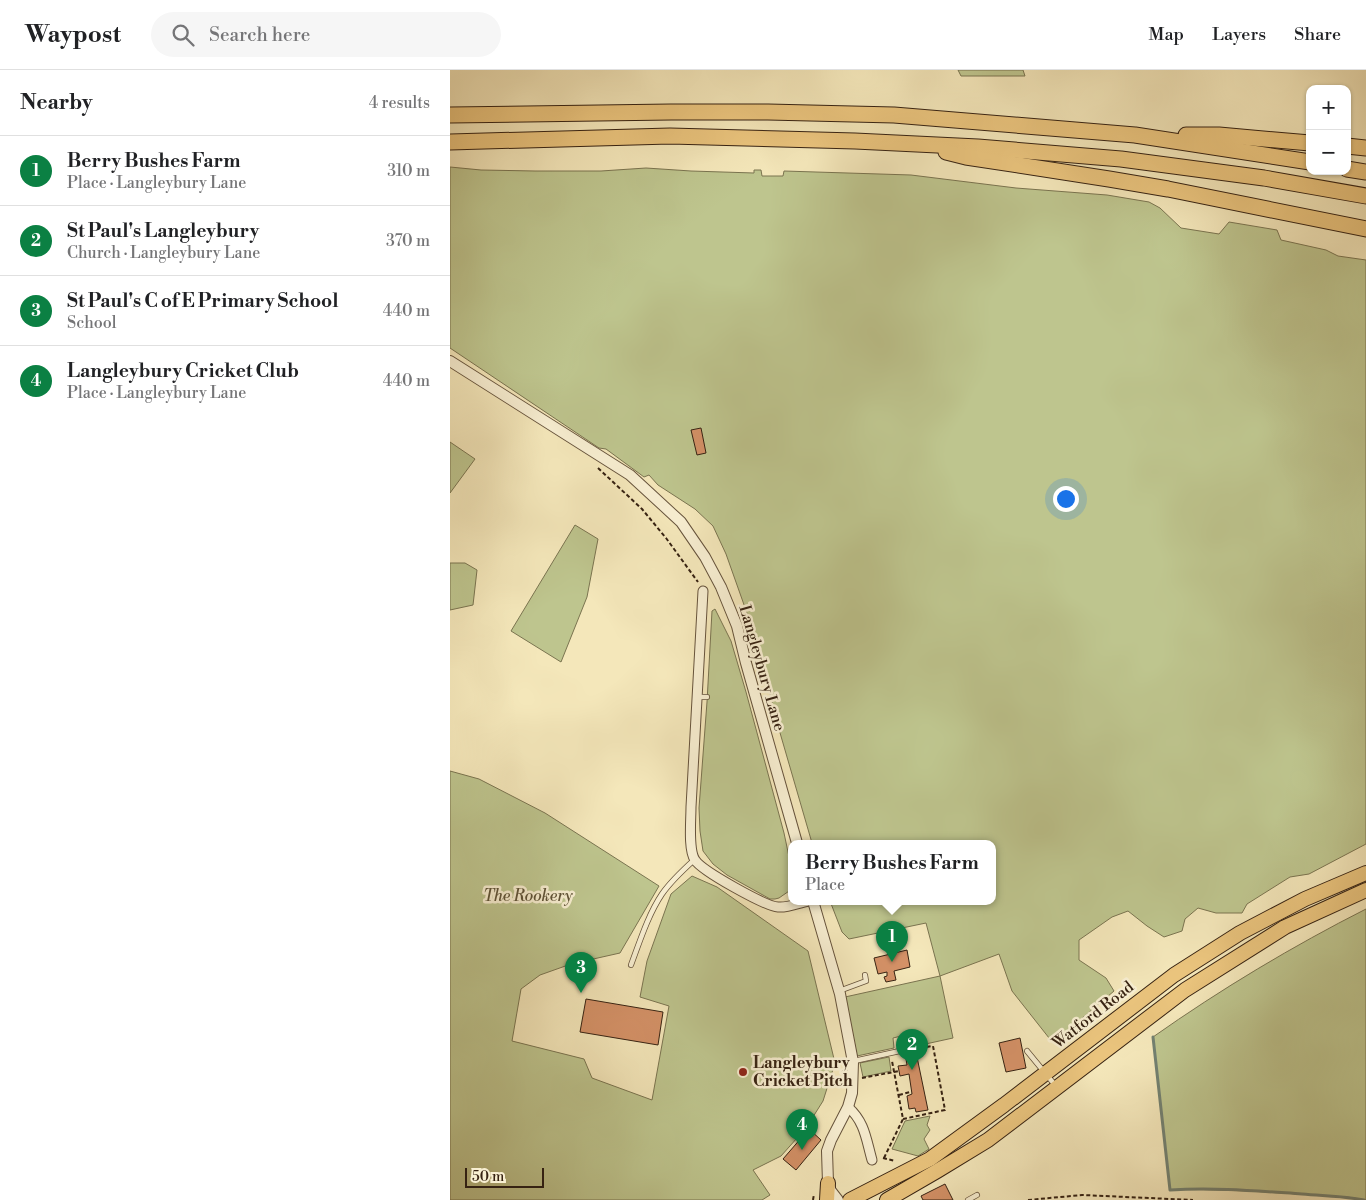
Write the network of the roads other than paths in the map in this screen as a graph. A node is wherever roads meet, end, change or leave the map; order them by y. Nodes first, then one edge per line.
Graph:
1 (450, 115) edge
2 (1135, 135) junction
3 (450, 142) edge
4 (906, 143) junction
5 (1306, 143) edge
6 (1351, 146) edge
7 (1366, 148) edge
8 (1306, 161) edge
9 (1351, 170) edge
10 (1366, 172) edge
11 (1366, 196) edge
12 (1366, 229) edge
13 (450, 361) edge
14 (703, 591) road end
15 (795, 840) edge
16 (694, 860) junction
17 (1366, 873) edge
18 (1366, 890) edge
19 (794, 905) edge
20 (814, 905) edge
21 (631, 964) dead end
22 (865, 975) dead end
23 (839, 991) junction
24 (918, 1047) road end
25 (1027, 1052) dead end
26 (853, 1062) junction
27 (1045, 1074) junction
28 (1057, 1088) junction
29 (848, 1107) junction
30 (872, 1160) road end
31 (828, 1179) junction
32 (977, 1195) dead end
33 (889, 1199) edge
34 (828, 1200) edge
35 (838, 1200) edge
36 (850, 1200) edge
37 (968, 1200) edge

1 - 2 highway
2 - 5 highway
2 - 8 highway
3 - 4 highway
4 - 11 highway
4 - 12 highway
6 - 7 highway
9 - 10 highway
13 - 15 street, Langleybury Lane
14 - 16 street
16 - 19 street
16 - 21 lane
17 - 27 highway, Watford Road
18 - 28 highway
20 - 23 street
22 - 23 lane
23 - 26 street
24 - 26 lane
25 - 27 lane
26 - 29 street
27 - 28 lane
27 - 36 highway, Watford Road
28 - 33 highway
29 - 30 street
29 - 31 street
31 - 34 highway
31 - 35 street
31 - 36 street
32 - 37 lane

